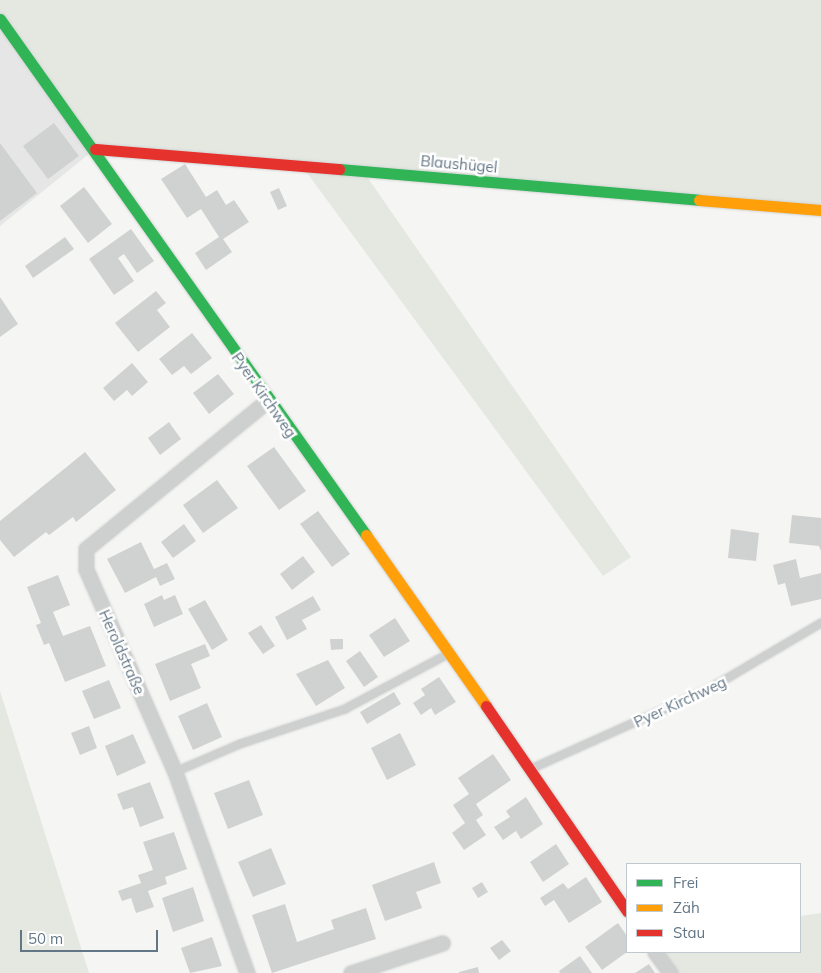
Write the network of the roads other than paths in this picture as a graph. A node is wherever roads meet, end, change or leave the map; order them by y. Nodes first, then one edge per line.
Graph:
1 (0, 20) edge
2 (95, 148) junction
3 (821, 210) edge
4 (268, 400) junction
5 (821, 623) edge
6 (448, 654) junction
7 (532, 768) junction
8 (175, 772) junction
9 (626, 909) edge
10 (442, 943) dead end
11 (656, 953) edge
12 (248, 973) edge
13 (351, 973) edge
14 (670, 973) edge

1 - 2 street, Pyer Kirchweg
2 - 3 street, Blaushügel
2 - 4 street, Pyer Kirchweg
4 - 6 street, Pyer Kirchweg
4 - 8 street, Heroldstraße
5 - 7 lane, Pyer Kirchweg
6 - 7 street, Pyer Kirchweg
6 - 8 lane
7 - 9 street, Pyer Kirchweg
8 - 12 street, Heroldstraße
10 - 13 street
11 - 14 street

